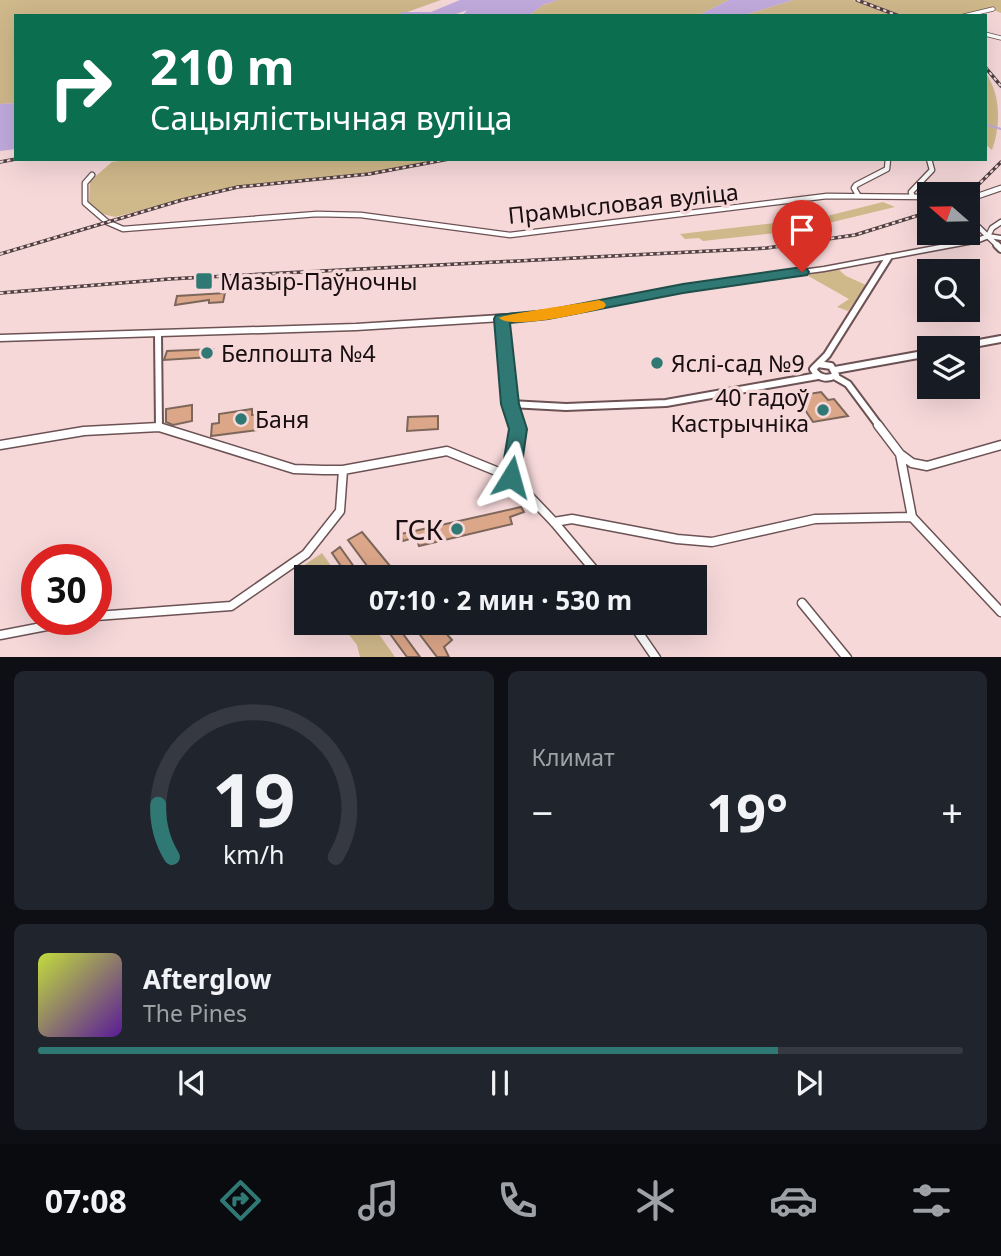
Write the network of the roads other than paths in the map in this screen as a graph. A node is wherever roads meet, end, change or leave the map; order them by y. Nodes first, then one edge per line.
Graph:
1 (993, 9) dead end
2 (972, 14) edge
3 (889, 161) edge
4 (930, 161) edge
5 (92, 175) dead end
6 (1001, 188) edge
7 (858, 195) junction
8 (912, 195) junction
9 (980, 195) edge
10 (917, 196) edge
11 (1001, 222) edge
12 (980, 228) edge
13 (988, 236) junction
14 (1001, 238) edge
15 (1001, 249) edge
16 (888, 258) junction
17 (501, 319) junction
18 (158, 334) junction
19 (0, 338) edge
20 (1001, 339) edge
21 (980, 343) edge
22 (827, 355) junction
23 (917, 355) edge
24 (818, 365) junction
25 (834, 372) junction
26 (818, 376) junction
27 (510, 404) junction
28 (159, 427) junction
29 (0, 445) edge
30 (1001, 445) edge
31 (901, 454) junction
32 (343, 470) junction
33 (511, 477) junction
34 (912, 517) junction
35 (554, 522) junction
36 (590, 565) edge
37 (802, 603) dead end
38 (1001, 612) edge
39 (112, 615) edge
40 (21, 631) edge
41 (0, 635) edge
42 (640, 635) edge
43 (656, 657) edge
44 (847, 657) edge

1 - 2 street
3 - 7 street
4 - 8 street
5 - 7 street, Прамысловая вуліца
6 - 9 street
7 - 8 street, Прамысловая вуліца
8 - 10 street, Прамысловая вуліца
11 - 13 street
12 - 13 street
13 - 14 street
13 - 15 street
13 - 16 street
16 - 17 street
16 - 22 street
17 - 18 street
17 - 27 street
18 - 19 street
18 - 28 street
20 - 21 street
22 - 24 street
22 - 25 street
23 - 25 street
24 - 25 street
24 - 26 street
25 - 26 street
25 - 31 street
26 - 27 street
27 - 33 street
28 - 29 street
28 - 32 street
30 - 31 street
31 - 34 street
32 - 33 street
32 - 39 street
33 - 35 street
34 - 35 street
34 - 38 street
35 - 36 street
37 - 44 street
40 - 41 street
42 - 43 street

